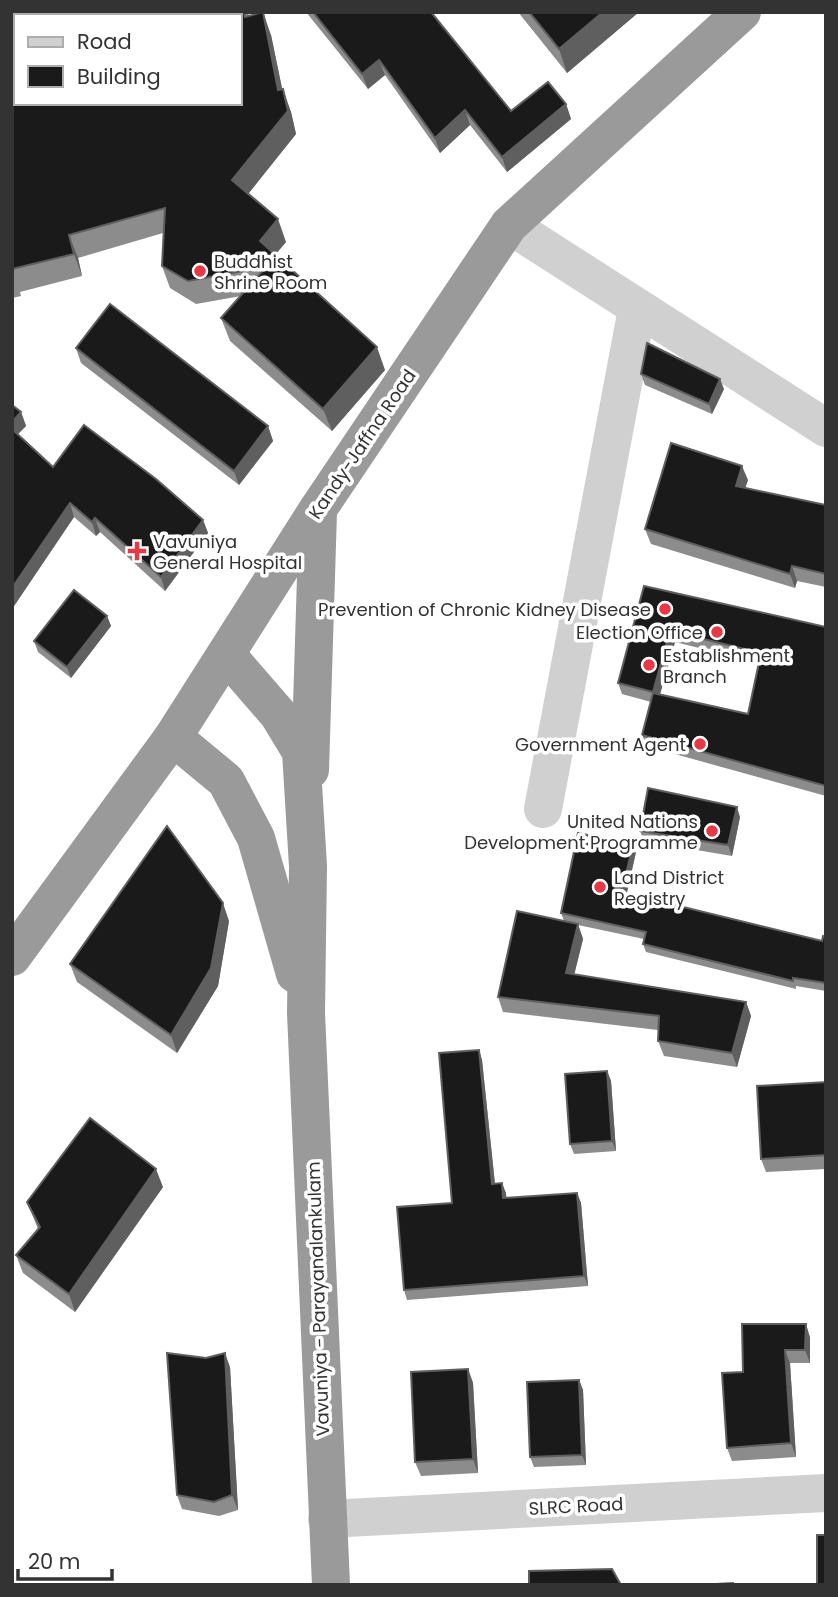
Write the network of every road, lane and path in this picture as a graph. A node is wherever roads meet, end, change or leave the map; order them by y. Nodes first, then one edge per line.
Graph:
1 (742, 12) edge
2 (509, 225) junction
3 (637, 309) junction
4 (826, 428) edge
5 (318, 509) junction
6 (226, 654) junction
7 (173, 737) junction
8 (543, 808) dead end
9 (308, 866) junction
10 (12, 957) edge
11 (306, 1013) junction
12 (826, 1493) edge
13 (327, 1518) junction
14 (331, 1585) edge

1 - 2 highway, Kandy-Jaffna Road
2 - 3 street
2 - 5 highway, Kandy-Jaffna Road
3 - 4 street
3 - 8 street
5 - 6 highway, Kandy-Jaffna Road
5 - 9 highway
6 - 7 highway, Kandy-Jaffna Road
6 - 9 highway
7 - 10 highway, Kandy-Jaffna Road
7 - 11 highway
9 - 11 highway
11 - 13 highway, Vavuniya - Parayanalankulam
12 - 13 street, SLRC Road
13 - 14 highway, Vavuniya - Parayanalankulam

